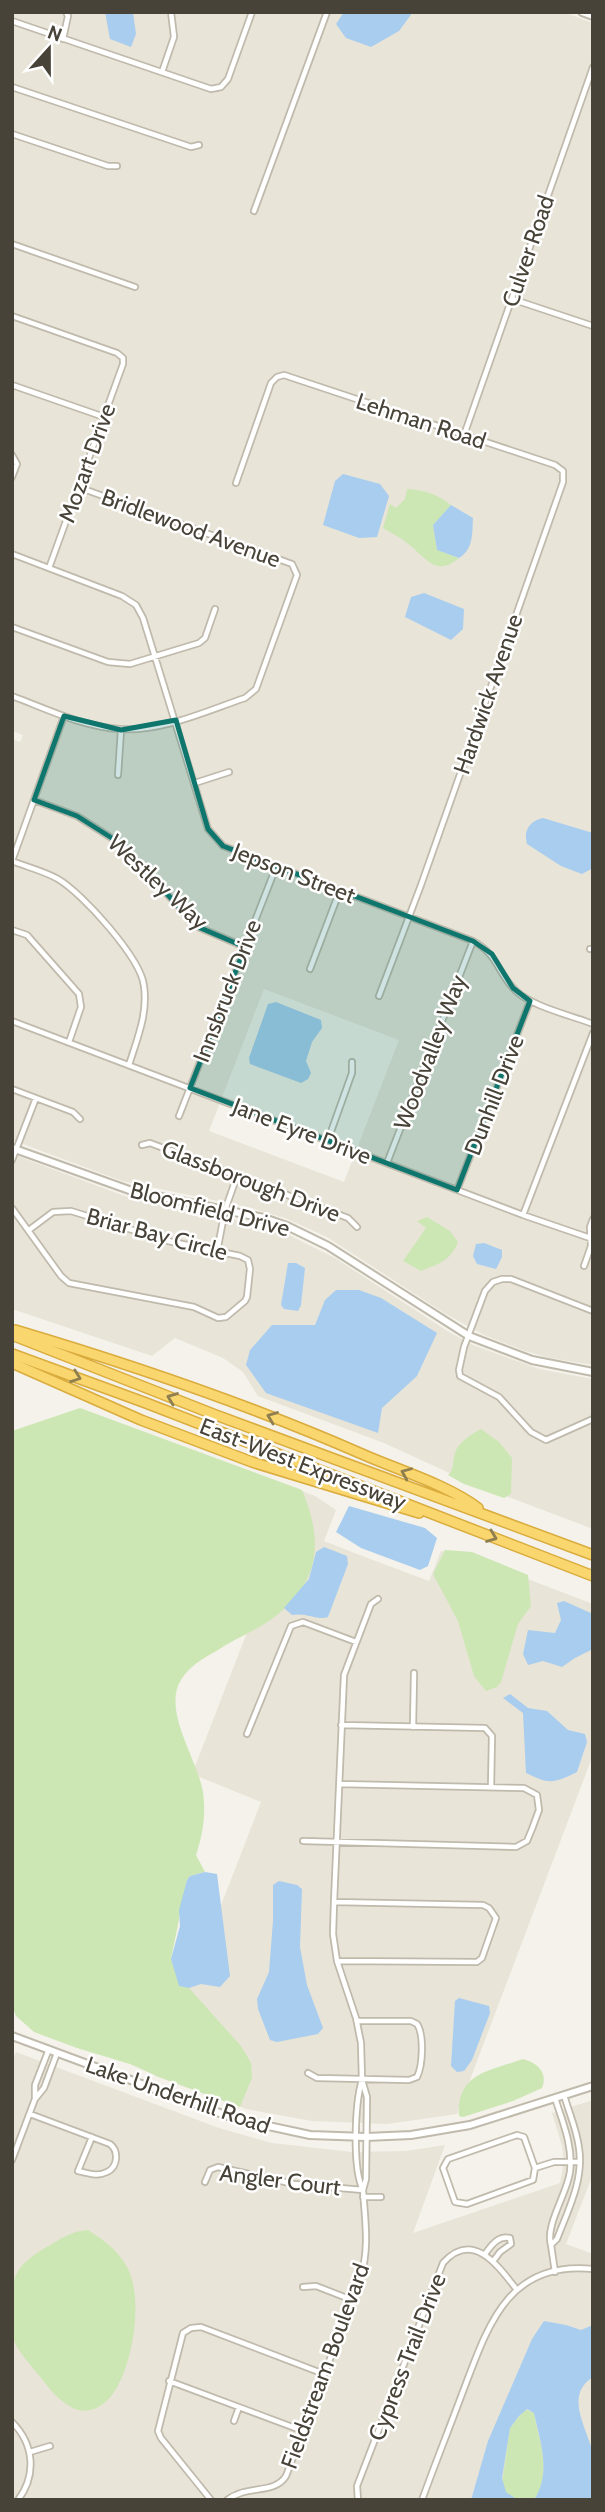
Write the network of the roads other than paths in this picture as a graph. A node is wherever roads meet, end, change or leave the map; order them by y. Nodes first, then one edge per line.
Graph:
1 (66, 12) edge
2 (172, 12) edge
3 (252, 12) edge
4 (327, 12) edge
5 (582, 12) edge
6 (593, 16) edge
7 (12, 21) edge
8 (63, 39) junction
9 (593, 67) edge
10 (162, 72) junction
11 (12, 87) edge
12 (12, 134) edge
13 (200, 145) dead end
14 (117, 166) dead end
15 (254, 211) dead end
16 (12, 244) edge
17 (135, 286) dead end
18 (512, 299) junction
19 (12, 317) edge
20 (593, 326) edge
21 (12, 385) edge
22 (104, 417) junction
23 (464, 435) junction
24 (12, 455) edge
25 (563, 471) joint
26 (12, 477) edge
27 (236, 483) dead end
28 (78, 488) junction
29 (12, 554) edge
30 (49, 568) junction
31 (215, 609) dead end
32 (12, 626) edge
33 (155, 658) junction
34 (12, 696) edge
35 (64, 716) junction
36 (176, 720) junction
37 (121, 730) junction
38 (229, 772) dead end
39 (118, 775) dead end
40 (195, 783) junction
41 (34, 800) junction
42 (12, 861) edge
43 (276, 867) junction
44 (340, 890) junction
45 (409, 917) junction
46 (12, 930) edge
47 (473, 941) junction
48 (244, 947) junction
49 (310, 969) dead end
50 (379, 996) dead end
51 (530, 1001) junction
52 (12, 1021) edge
53 (593, 1024) edge
54 (593, 1033) edge
55 (69, 1042) junction
56 (352, 1062) dead end
57 (129, 1065) junction
58 (190, 1088) junction
59 (12, 1090) edge
60 (36, 1098) junction
61 (179, 1116) dead end
62 (80, 1119) dead end
63 (328, 1140) junction
64 (142, 1144) dead end
65 (14, 1148) edge
66 (12, 1160) edge
67 (387, 1163) junction
68 (237, 1176) junction
69 (457, 1190) junction
70 (12, 1208) edge
71 (225, 1210) junction
72 (523, 1215) junction
73 (593, 1219) edge
74 (356, 1227) dead end
75 (29, 1230) junction
76 (592, 1238) edge
77 (217, 1252) junction
78 (584, 1266) dead end
79 (593, 1311) edge
80 (12, 1329) edge
81 (12, 1335) edge
82 (469, 1336) junction
83 (12, 1354) edge
84 (12, 1363) edge
85 (593, 1372) edge
86 (593, 1419) edge
87 (428, 1514) junction
88 (488, 1516) junction
89 (593, 1555) edge
90 (592, 1576) edge
91 (378, 1599) dead end
92 (356, 1642) junction
93 (414, 1673) dead end
94 (341, 1725) junction
95 (412, 1727) junction
96 (247, 1734) dead end
97 (339, 1784) junction
98 (491, 1787) junction
99 (303, 1842) dead end
100 (336, 1843) junction
101 (334, 1902) junction
102 (337, 1961) junction
103 (357, 2021) junction
104 (12, 2036) edge
105 (49, 2049) junction
106 (57, 2053) junction
107 (308, 2073) dead end
108 (362, 2080) junction
109 (593, 2086) edge
110 (564, 2095) junction
111 (555, 2098) junction
112 (35, 2099) junction
113 (30, 2114) junction
114 (92, 2137) junction
115 (366, 2137) junction
116 (357, 2138) junction
117 (12, 2160) edge
118 (571, 2161) junction
119 (580, 2162) junction
120 (535, 2168) junction
121 (205, 2182) dead end
122 (363, 2190) junction
123 (363, 2197) junction
124 (381, 2197) dead end
125 (557, 2213) junction
126 (565, 2216) junction
127 (551, 2245) junction
128 (485, 2254) junction
129 (494, 2260) junction
130 (593, 2269) edge
131 (555, 2272) junction
132 (303, 2287) dead end
133 (517, 2290) junction
134 (352, 2300) junction
135 (324, 2374) junction
136 (169, 2381) junction
137 (239, 2407) junction
138 (234, 2421) dead end
139 (12, 2422) edge
140 (303, 2431) junction
141 (50, 2446) dead end
142 (30, 2452) junction
143 (18, 2500) edge
144 (211, 2500) edge
145 (227, 2500) edge
146 (358, 2500) edge
147 (422, 2500) edge

1 - 8 street
2 - 10 street
3 - 10 street
4 - 15 street
5 - 6 street
7 - 8 street
8 - 10 street
9 - 18 street, Culver Road
11 - 13 street
12 - 14 street
16 - 17 street
18 - 20 street
18 - 23 street, Culver Road
19 - 22 street, Mozart Drive
21 - 22 street
22 - 28 street, Mozart Drive
23 - 25 street, Lehman Road
23 - 27 street, Lehman Road
24 - 26 street
25 - 45 street, Hardwick Avenue
28 - 30 street, Mozart Drive
28 - 36 street, Bridlewood Avenue
29 - 30 street, Jepson Street
30 - 33 street, Jepson Street
31 - 33 street
32 - 33 street
33 - 36 street, Jepson Street
34 - 35 street, Bridlewood Avenue
35 - 37 street, Bridlewood Avenue
35 - 41 street
36 - 37 street, Bridlewood Avenue
36 - 40 street, Jepson Street
37 - 39 street
38 - 40 street
40 - 43 street, Jepson Street
41 - 42 street
41 - 48 street, Westley Way
42 - 57 street
43 - 44 street, Jepson Street
43 - 48 street, Innsbruck Drive
44 - 45 street, Jepson Street
44 - 49 street
45 - 47 street, Jepson Street
45 - 50 street, Hardwick Avenue
46 - 55 street
47 - 51 street, Jepson Street
47 - 67 street, Woodvalley Way
48 - 58 street, Innsbruck Drive
51 - 53 street, Jepson Street
51 - 69 street, Dunhill Drive
52 - 55 street, Jane Eyre Drive
54 - 72 street
55 - 57 street, Jane Eyre Drive
56 - 63 street
57 - 58 street, Jane Eyre Drive
58 - 61 street, Innsbruck Drive
58 - 63 street, Jane Eyre Drive
59 - 60 street
60 - 62 street
60 - 65 street
63 - 67 street, Jane Eyre Drive
64 - 68 street, Glassborough Drive
65 - 66 street
65 - 71 street, Bloomfield Drive
67 - 69 street, Jane Eyre Drive
68 - 71 street
68 - 74 street, Glassborough Drive
69 - 72 street, Jane Eyre Drive
70 - 75 street, Briar Bay Circle
71 - 77 street
71 - 82 street, Bloomfield Drive
72 - 76 street, Jane Eyre Drive
73 - 76 street
75 - 77 street, Briar Bay Circle
75 - 77 street, Briar Bay Circle
76 - 78 street
79 - 82 street
88 -> 80 highway
88 -> 81 highway, East-West Expressway
82 - 85 street, Bloomfield Drive
82 - 86 street
83 -> 87 highway, East-West Expressway
84 - 87 highway
87 -> 90 highway, East-West Expressway
88 - 89 highway, East-West Expressway
91 - 92 street
92 - 94 street
92 - 96 street
93 - 95 street
94 - 95 street
94 - 97 street
95 - 98 street
97 - 98 street
97 - 100 street
98 - 100 street
99 - 100 street
100 - 101 street
101 - 102 street
101 - 102 street
102 - 103 street
103 - 108 street
103 - 108 street
104 - 105 street, Lake Underhill Road
105 - 106 street, Lake Underhill Road
105 - 112 street
106 - 112 street
106 - 116 street, Lake Underhill Road
107 - 108 street
108 - 115 street, Fieldstream Boulevard
108 - 116 street, Fieldstream Boulevard
109 - 110 street, Lake Underhill Road
110 - 111 street, Lake Underhill Road
110 - 119 street
111 - 115 street, Lake Underhill Road
111 - 118 street
112 - 113 street
113 - 114 street
113 - 117 street
114 - 114 street
115 - 116 street, Lake Underhill Road
115 - 122 street, Fieldstream Boulevard
116 - 122 street, Fieldstream Boulevard
118 - 119 street
118 - 120 street
118 - 125 street
119 - 126 street
120 - 120 street
121 - 122 street, Angler Court
122 - 123 street, Fieldstream Boulevard
123 - 124 street
123 - 134 street, Fieldstream Boulevard
125 - 126 street
125 - 127 street
126 - 127 street
127 - 131 street
128 - 129 street
128 - 129 street
128 - 146 street, Cypress Trail Drive
129 - 133 street
130 - 131 street
131 - 133 street
132 - 134 street
133 - 147 street
134 - 135 street, Fieldstream Boulevard
135 - 136 street
135 - 140 street, Fieldstream Boulevard
136 - 137 street
136 - 144 street
137 - 138 street
137 - 140 street
139 - 142 street
140 - 145 street, Fieldstream Boulevard
141 - 142 street
142 - 143 street

